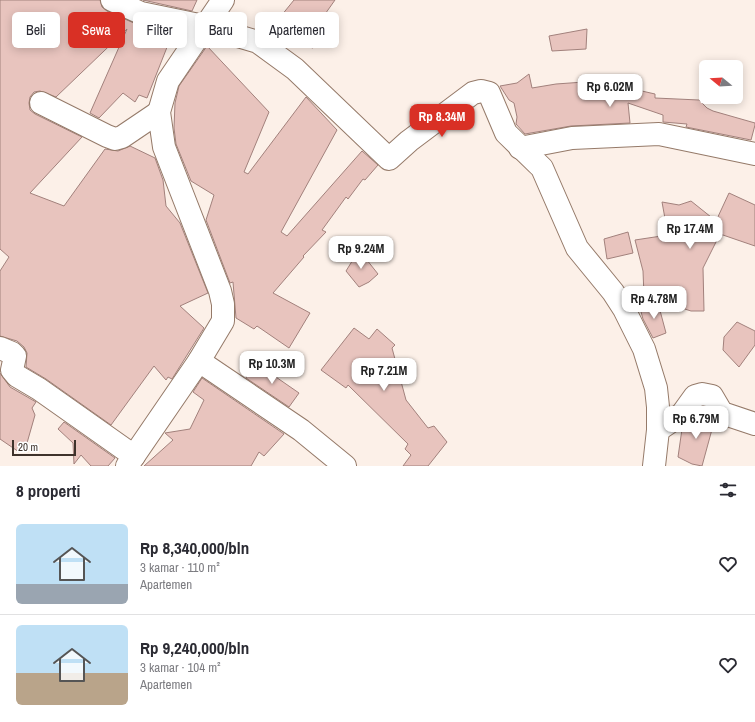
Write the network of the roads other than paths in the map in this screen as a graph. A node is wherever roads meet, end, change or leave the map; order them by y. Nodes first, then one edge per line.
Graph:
1 (112, 0) edge
2 (223, 0) edge
3 (214, 12) edge
4 (195, 24) edge
5 (247, 38) edge
6 (195, 40) edge
7 (40, 103) dead end
8 (159, 112) junction
9 (520, 148) junction
10 (755, 154) edge
11 (0, 348) edge
12 (199, 361) junction
13 (755, 424) edge
14 (658, 430) junction
15 (131, 461) edge
16 (346, 466) edge
17 (654, 466) edge

1 - 4 street
2 - 3 street
5 - 9 street
6 - 8 street
7 - 8 street
8 - 12 street
9 - 10 street
9 - 14 street
11 - 15 street
12 - 15 street
12 - 16 street
13 - 14 street
14 - 17 street

